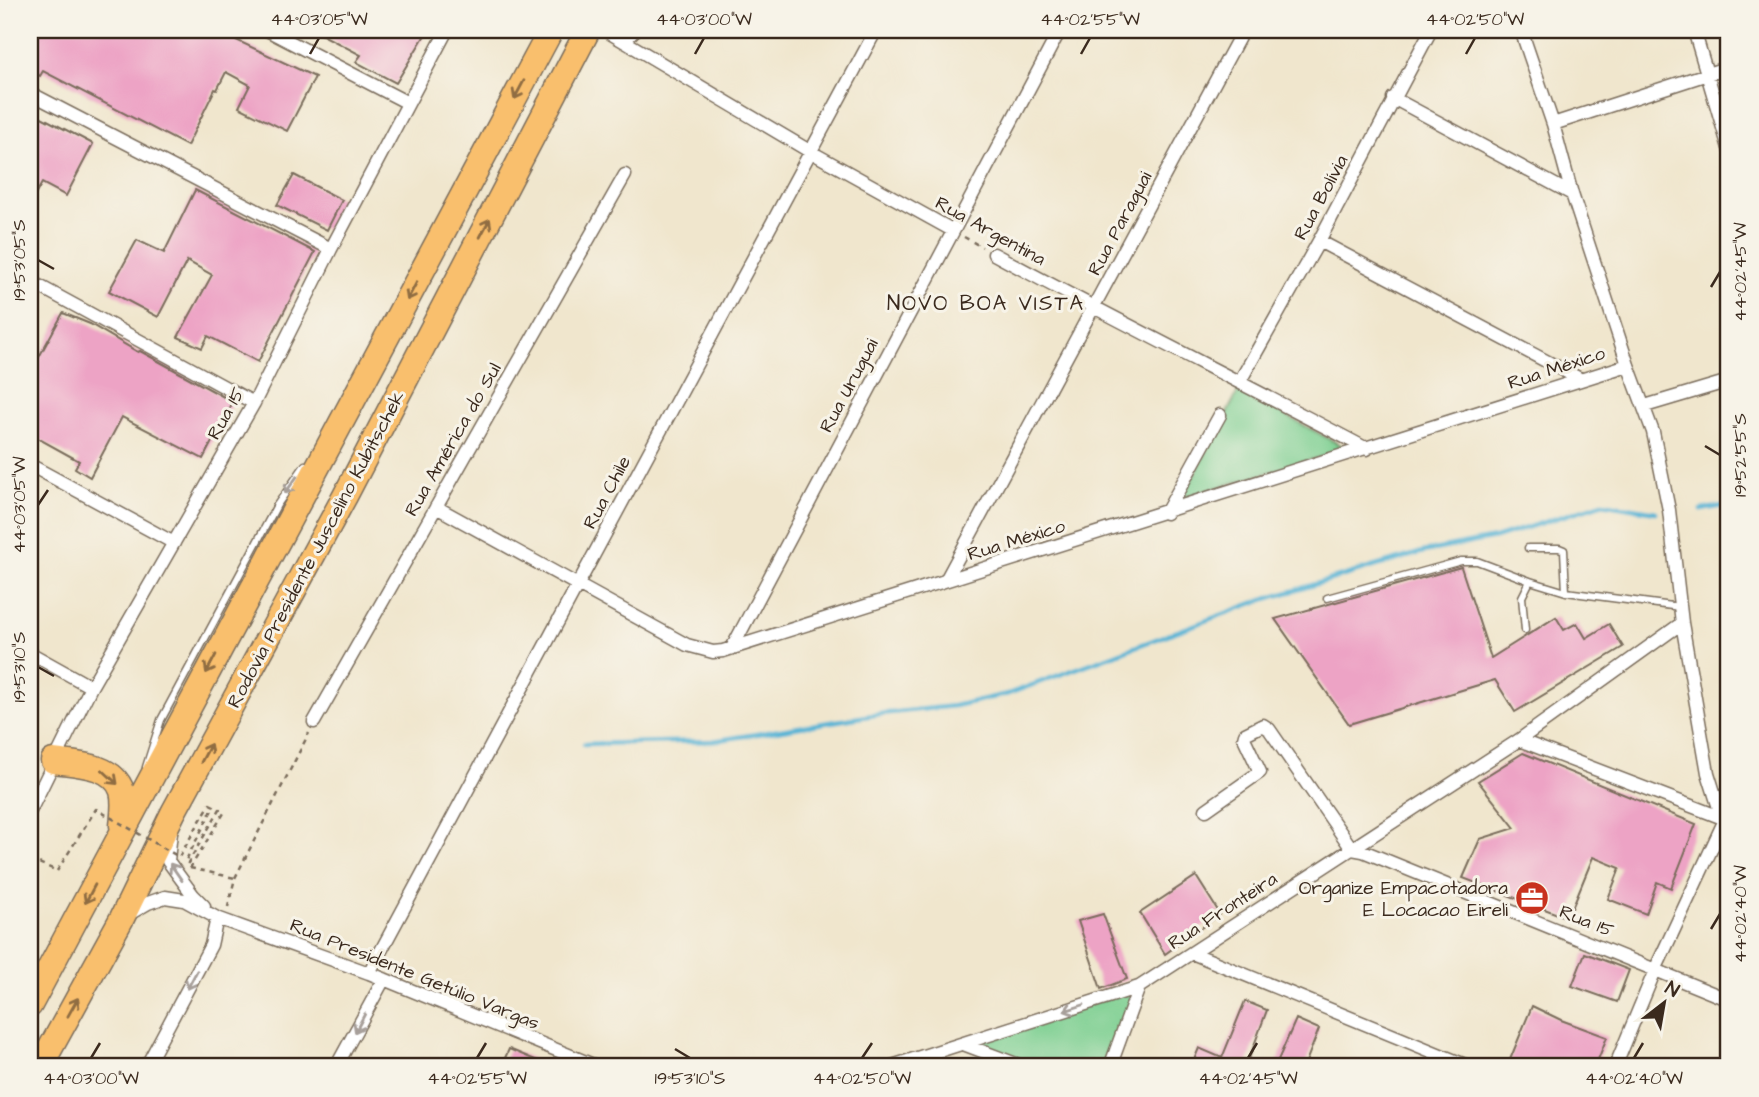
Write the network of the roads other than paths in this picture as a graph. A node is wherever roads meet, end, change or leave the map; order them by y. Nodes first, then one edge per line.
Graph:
1 (267, 30) edge
2 (447, 30) edge
3 (551, 30) edge
4 (588, 30) edge
5 (605, 30) edge
6 (635, 30) edge
7 (876, 30) edge
8 (1060, 30) edge
9 (1243, 30) edge
10 (1431, 30) edge
11 (1521, 30) edge
12 (1694, 30) edge
13 (624, 41) junction
14 (1729, 67) edge
15 (1707, 74) junction
16 (30, 93) edge
17 (1394, 98) junction
18 (408, 103) junction
19 (1553, 124) junction
20 (1729, 148) edge
21 (811, 152) junction
22 (625, 174) dead end
23 (1572, 194) junction
24 (952, 230) junction
25 (1319, 241) junction
26 (331, 249) junction
27 (995, 254) road end
28 (30, 281) edge
29 (1095, 308) junction
30 (1628, 365) junction
31 (1580, 379) junction
32 (1729, 380) edge
33 (1240, 381) junction
34 (254, 403) junction
35 (1645, 407) junction
36 (1220, 415) dead end
37 (1367, 449) junction
38 (30, 465) edge
39 (436, 507) junction
40 (1166, 513) junction
41 (174, 543) junction
42 (1528, 548) dead end
43 (946, 580) junction
44 (1530, 581) junction
45 (578, 584) junction
46 (1566, 592) junction
47 (1328, 598) dead end
48 (1680, 607) junction
49 (1682, 623) junction
50 (1525, 630) dead end
51 (732, 648) junction
52 (30, 653) edge
53 (90, 687) junction
54 (314, 722) road end
55 (1519, 740) junction
56 (53, 761) junction
57 (1206, 810) dead end
58 (30, 811) edge
59 (173, 813) junction
60 (1721, 820) junction
61 (122, 833) junction
62 (1729, 840) edge
63 (1352, 849) junction
64 (122, 918) junction
65 (221, 919) junction
66 (1192, 953) junction
67 (1656, 968) junction
68 (369, 973) junction
69 (384, 979) junction
70 (1139, 987) junction
71 (1729, 1000) edge
72 (30, 1005) edge
73 (963, 1044) junction
74 (40, 1067) edge
75 (146, 1067) edge
76 (336, 1067) edge
77 (598, 1067) edge
78 (889, 1067) edge
79 (1024, 1067) edge
80 (1110, 1067) edge
81 (1469, 1067) edge
82 (1615, 1067) edge

1 - 18 street
2 - 18 street, Rua 15
3 -> 61 highway, Rodovia Presidente Juscelino Kubitschek
59 -> 4 highway, Rodovia Presidente Juscelino Kubitschek
5 - 13 street, Rua Argentina
6 - 13 street
7 - 21 street, Rua Chile
8 - 24 street, Rua Uruguai
9 - 29 street, Rua Paraguai
10 - 17 street, Rua Bolívia
11 - 19 street
12 - 15 street
13 - 21 street, Rua Argentina
14 - 15 street
15 - 19 street
15 - 20 street
16 - 26 street
17 - 23 street
17 - 25 street, Rua Bolívia
18 - 26 street, Rua 15
19 - 23 street
21 - 24 street, Rua Argentina
21 - 45 street, Rua Chile
22 - 39 street, Rua América do Sul
23 - 30 street
24 - 51 street, Rua Uruguai
25 - 31 street
25 - 33 street, Rua Bolívia
26 - 34 street, Rua 15
27 - 29 street, Rua Argentina
28 - 34 street
29 - 33 street, Rua Argentina
29 - 43 street, Rua Paraguai
30 - 31 street, Rua México
30 - 35 street
31 - 37 street, Rua México
32 - 35 street
33 - 37 street, Rua Argentina
34 - 41 street, Rua 15
35 - 48 street
36 - 40 street
37 - 40 street, Rua México
38 - 41 street
39 - 45 street, Rua México
39 - 54 street, Rua América do Sul
40 - 43 street, Rua México
41 - 53 street, Rua 15
42 - 46 lane
43 - 51 street, Rua México
44 - 46 lane
44 - 47 lane
44 - 50 lane
45 - 51 street, Rua México
45 - 68 street, Rua Chile
46 - 48 lane
48 - 49 street
49 - 55 street, Rua Fronteira
49 - 60 street
52 - 53 street
53 - 56 street, Rua 15
55 - 60 street
55 - 63 street, Rua Fronteira
56 - 58 street, Rua 15
56 -> 61 highway
57 - 63 street
59 - 64 highway, Rodovia Presidente Juscelino Kubitschek
65 -> 59 street, Rua Presidente Getúlio Vargas
60 - 62 street
60 - 67 street
61 -> 72 highway, Rodovia Presidente Juscelino Kubitschek
63 - 66 street, Rua Fronteira
63 - 67 street, Rua 15
64 - 65 street, Rua Presidente Getúlio Vargas
74 -> 64 highway, Rodovia Presidente Juscelino Kubitschek
65 - 68 street, Rua Presidente Getúlio Vargas
65 -> 75 street
66 - 70 street, Rua Fronteira
66 - 81 street
67 - 71 street, Rua 15
67 - 82 street
68 - 69 street, Rua Presidente Getúlio Vargas
69 -> 76 street
69 - 77 street, Rua Presidente Getúlio Vargas
70 -> 73 street, Rua Fronteira
70 - 80 street
73 - 78 street, Rua Fronteira
73 - 79 street

